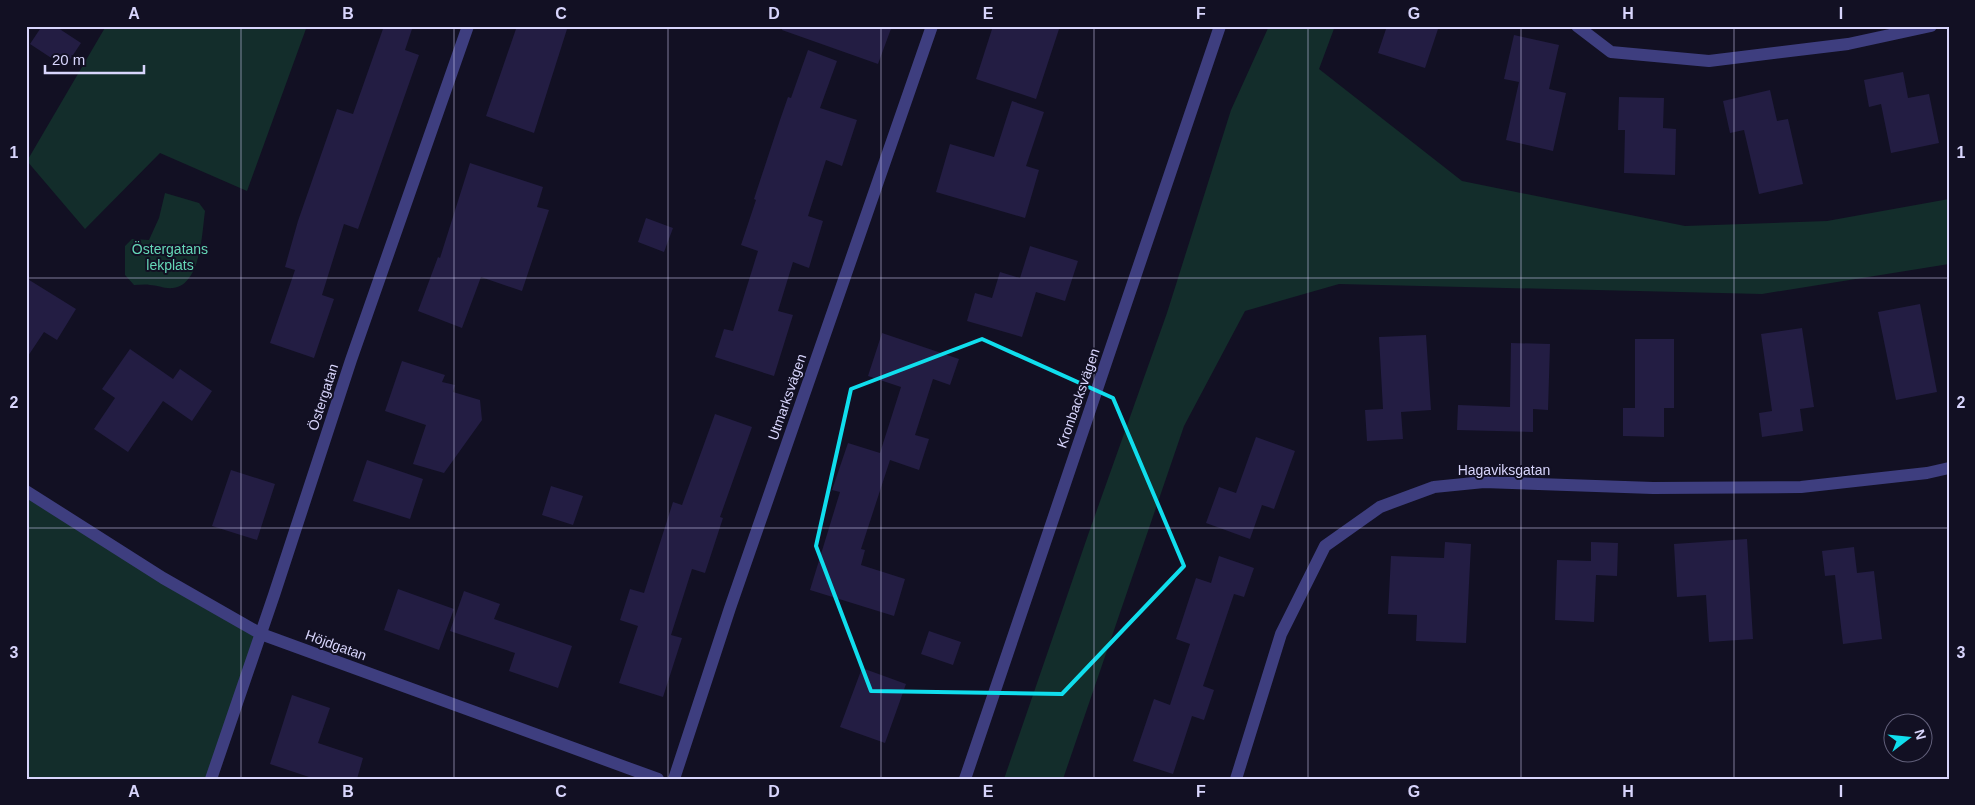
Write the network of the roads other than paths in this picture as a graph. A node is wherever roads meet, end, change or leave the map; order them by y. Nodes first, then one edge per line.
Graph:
1 (468, 26) edge
2 (932, 26) edge
3 (1220, 26) edge
4 (1577, 26) edge
5 (1931, 26) edge
6 (1949, 468) edge
7 (26, 491) edge
8 (261, 634) junction
9 (211, 779) edge
10 (658, 779) edge
11 (674, 779) edge
12 (965, 779) edge
13 (1236, 779) edge

1 - 8 street, Östergatan
2 - 11 street, Utmarksvägen
3 - 12 street, Kronbacksvägen
4 - 5 street
6 - 13 street, Hagaviksgatan
7 - 8 street, Höjdgatan
8 - 9 street, Östergatan
8 - 10 street, Höjdgatan

